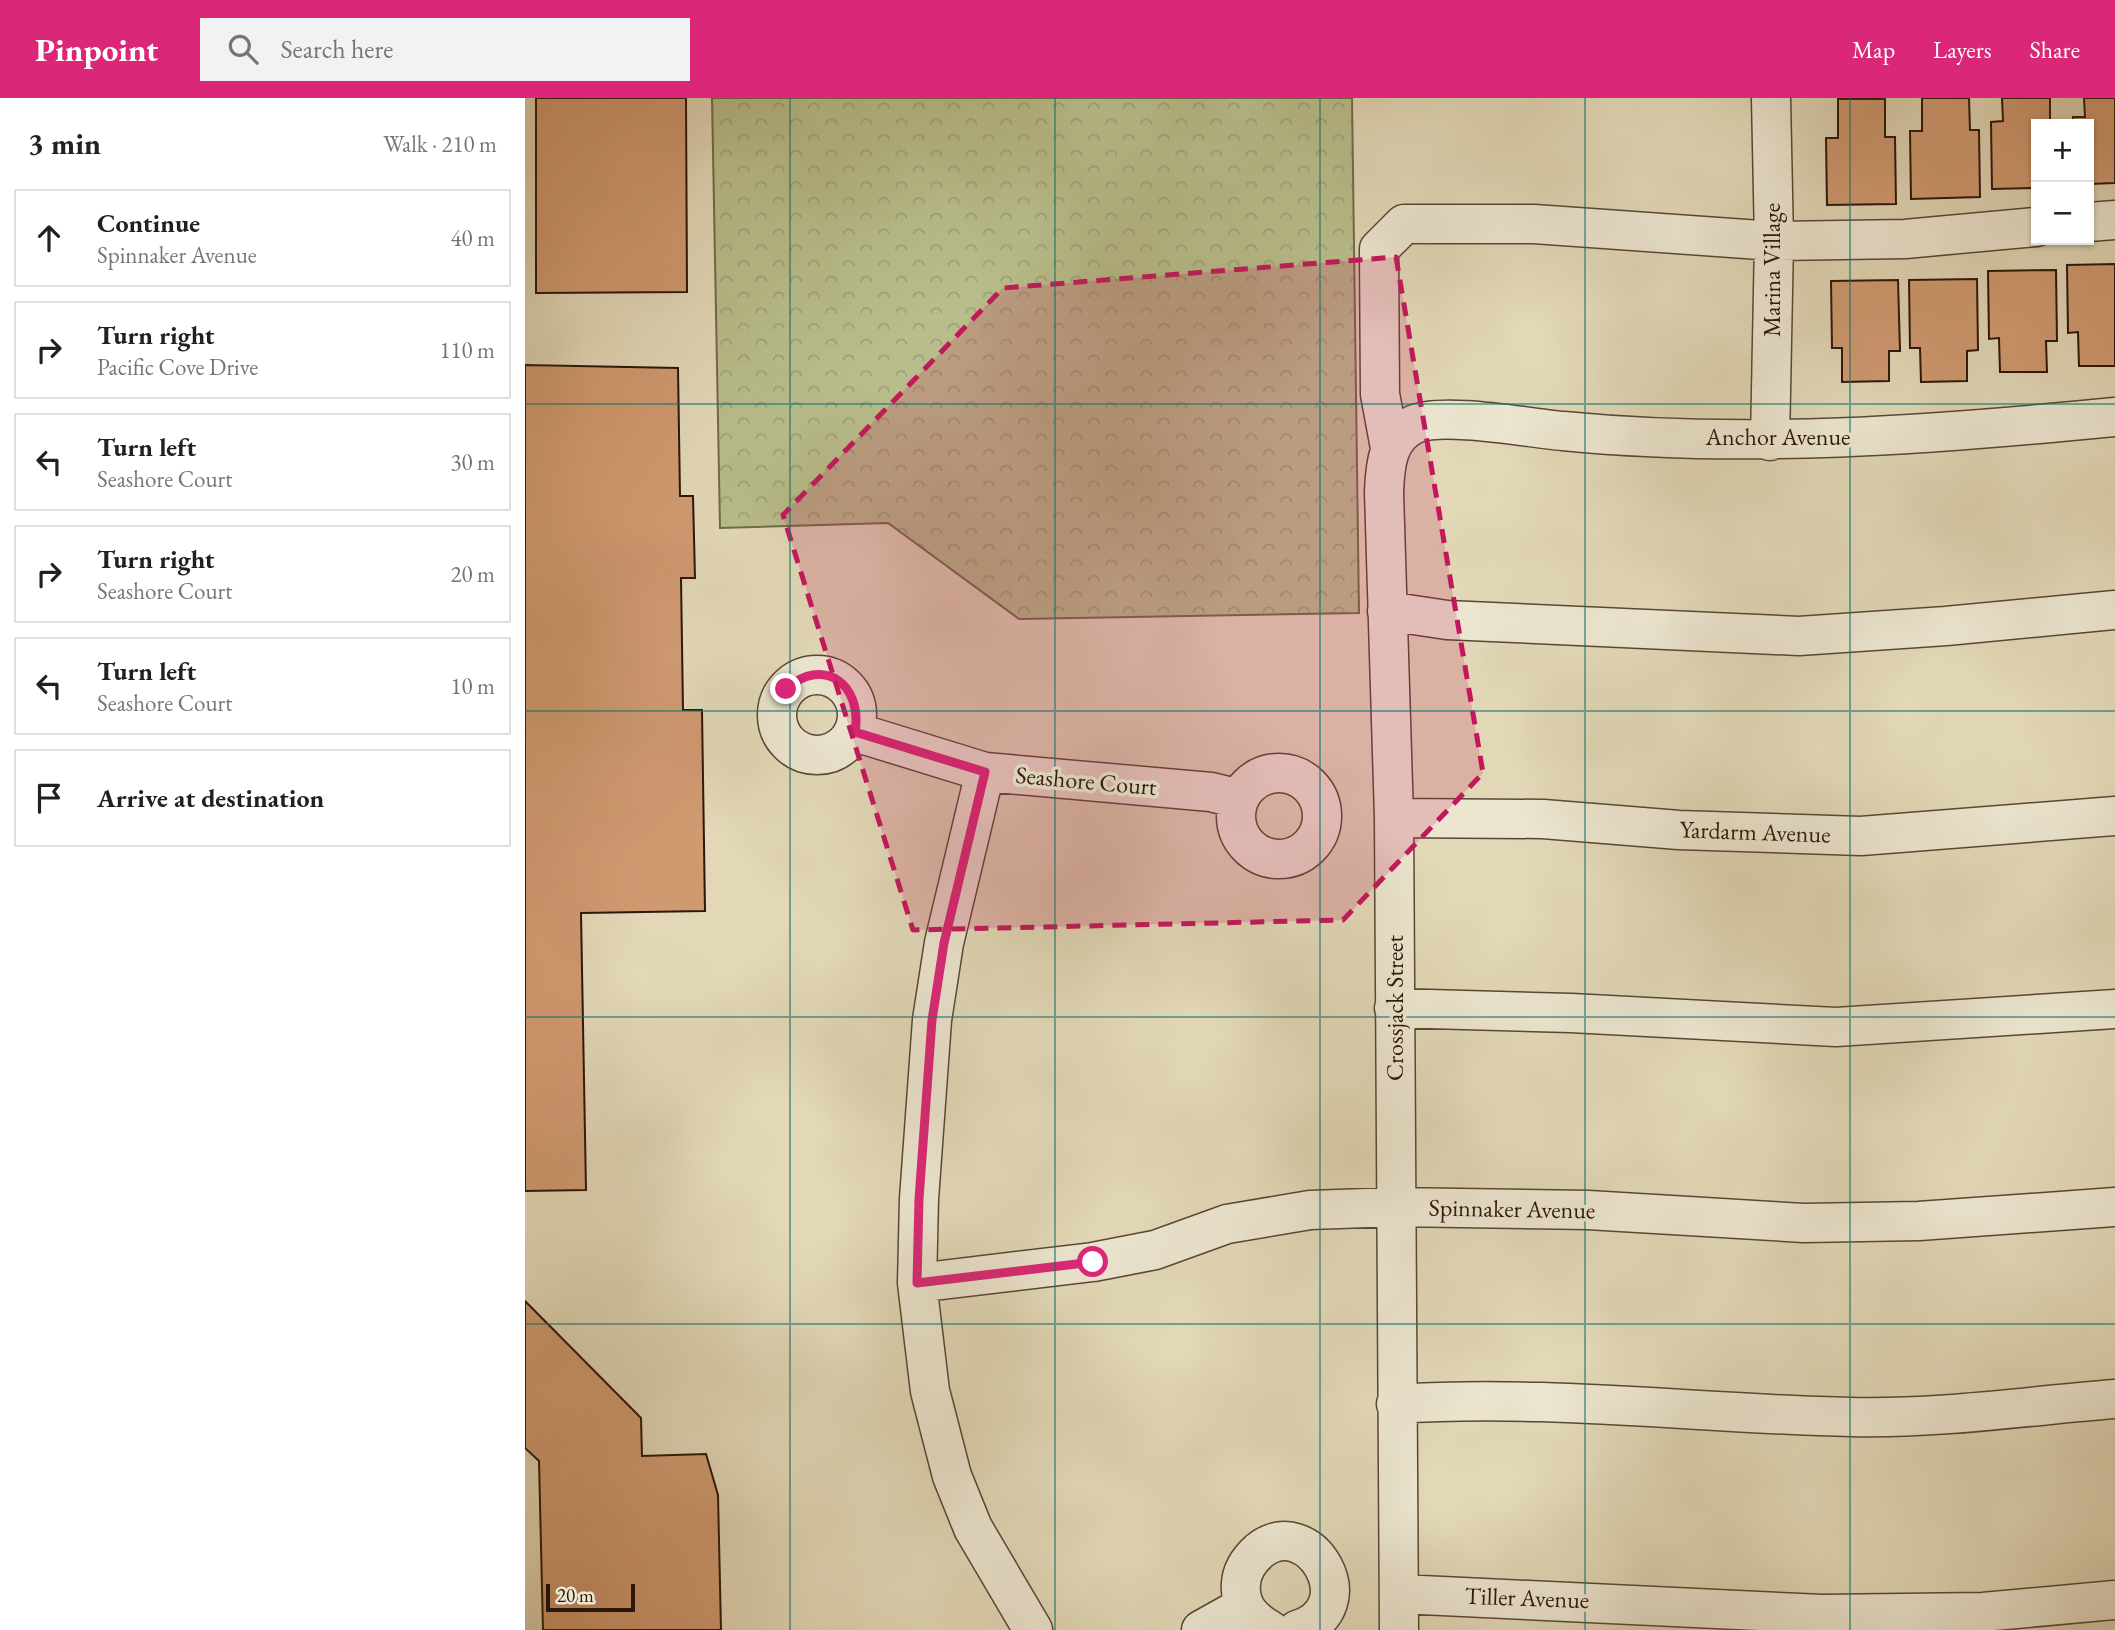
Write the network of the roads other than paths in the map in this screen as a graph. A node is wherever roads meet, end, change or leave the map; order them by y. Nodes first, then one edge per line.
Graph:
1 (1771, 98) edge
2 (2115, 220) edge
3 (2094, 222) edge
4 (2031, 227) edge
5 (1774, 241) junction
6 (2115, 417) edge
7 (1770, 441) junction
8 (1389, 448) junction
9 (2115, 610) edge
10 (1387, 611) junction
11 (855, 732) dead end
12 (985, 772) junction
13 (1239, 799) dead end
14 (2115, 816) edge
15 (1394, 818) junction
16 (1394, 1008) junction
17 (2115, 1009) edge
18 (1395, 1207) junction
19 (2115, 1207) edge
20 (917, 1283) junction
21 (2115, 1398) edge
22 (1396, 1404) junction
23 (2115, 1600) edge
24 (1399, 1612) edge
25 (1257, 1618) edge
26 (1025, 1628) edge
27 (1201, 1630) edge
28 (1297, 1630) edge

1 - 5 street, Marina Village
2 - 3 street
4 - 5 street, Crossjack Street
5 - 7 street, Marina Village
5 - 8 street, Crossjack Street
6 - 7 street, Anchor Avenue
7 - 8 street, Anchor Avenue
8 - 10 street, Crossjack Street
9 - 10 street
10 - 15 street, Crossjack Street
11 - 12 street, Seashore Court
12 - 13 street, Seashore Court
12 - 20 street
14 - 15 street, Yardarm Avenue
15 - 16 street, Crossjack Street
16 - 17 street
16 - 18 street, Crossjack Street
18 - 19 street, Spinnaker Avenue
18 - 20 street, Spinnaker Avenue
18 - 22 street, Crossjack Street
20 - 26 street
21 - 22 street
22 - 24 street, Crossjack Street
23 - 24 street, Tiller Avenue
25 - 27 street
25 - 28 street

